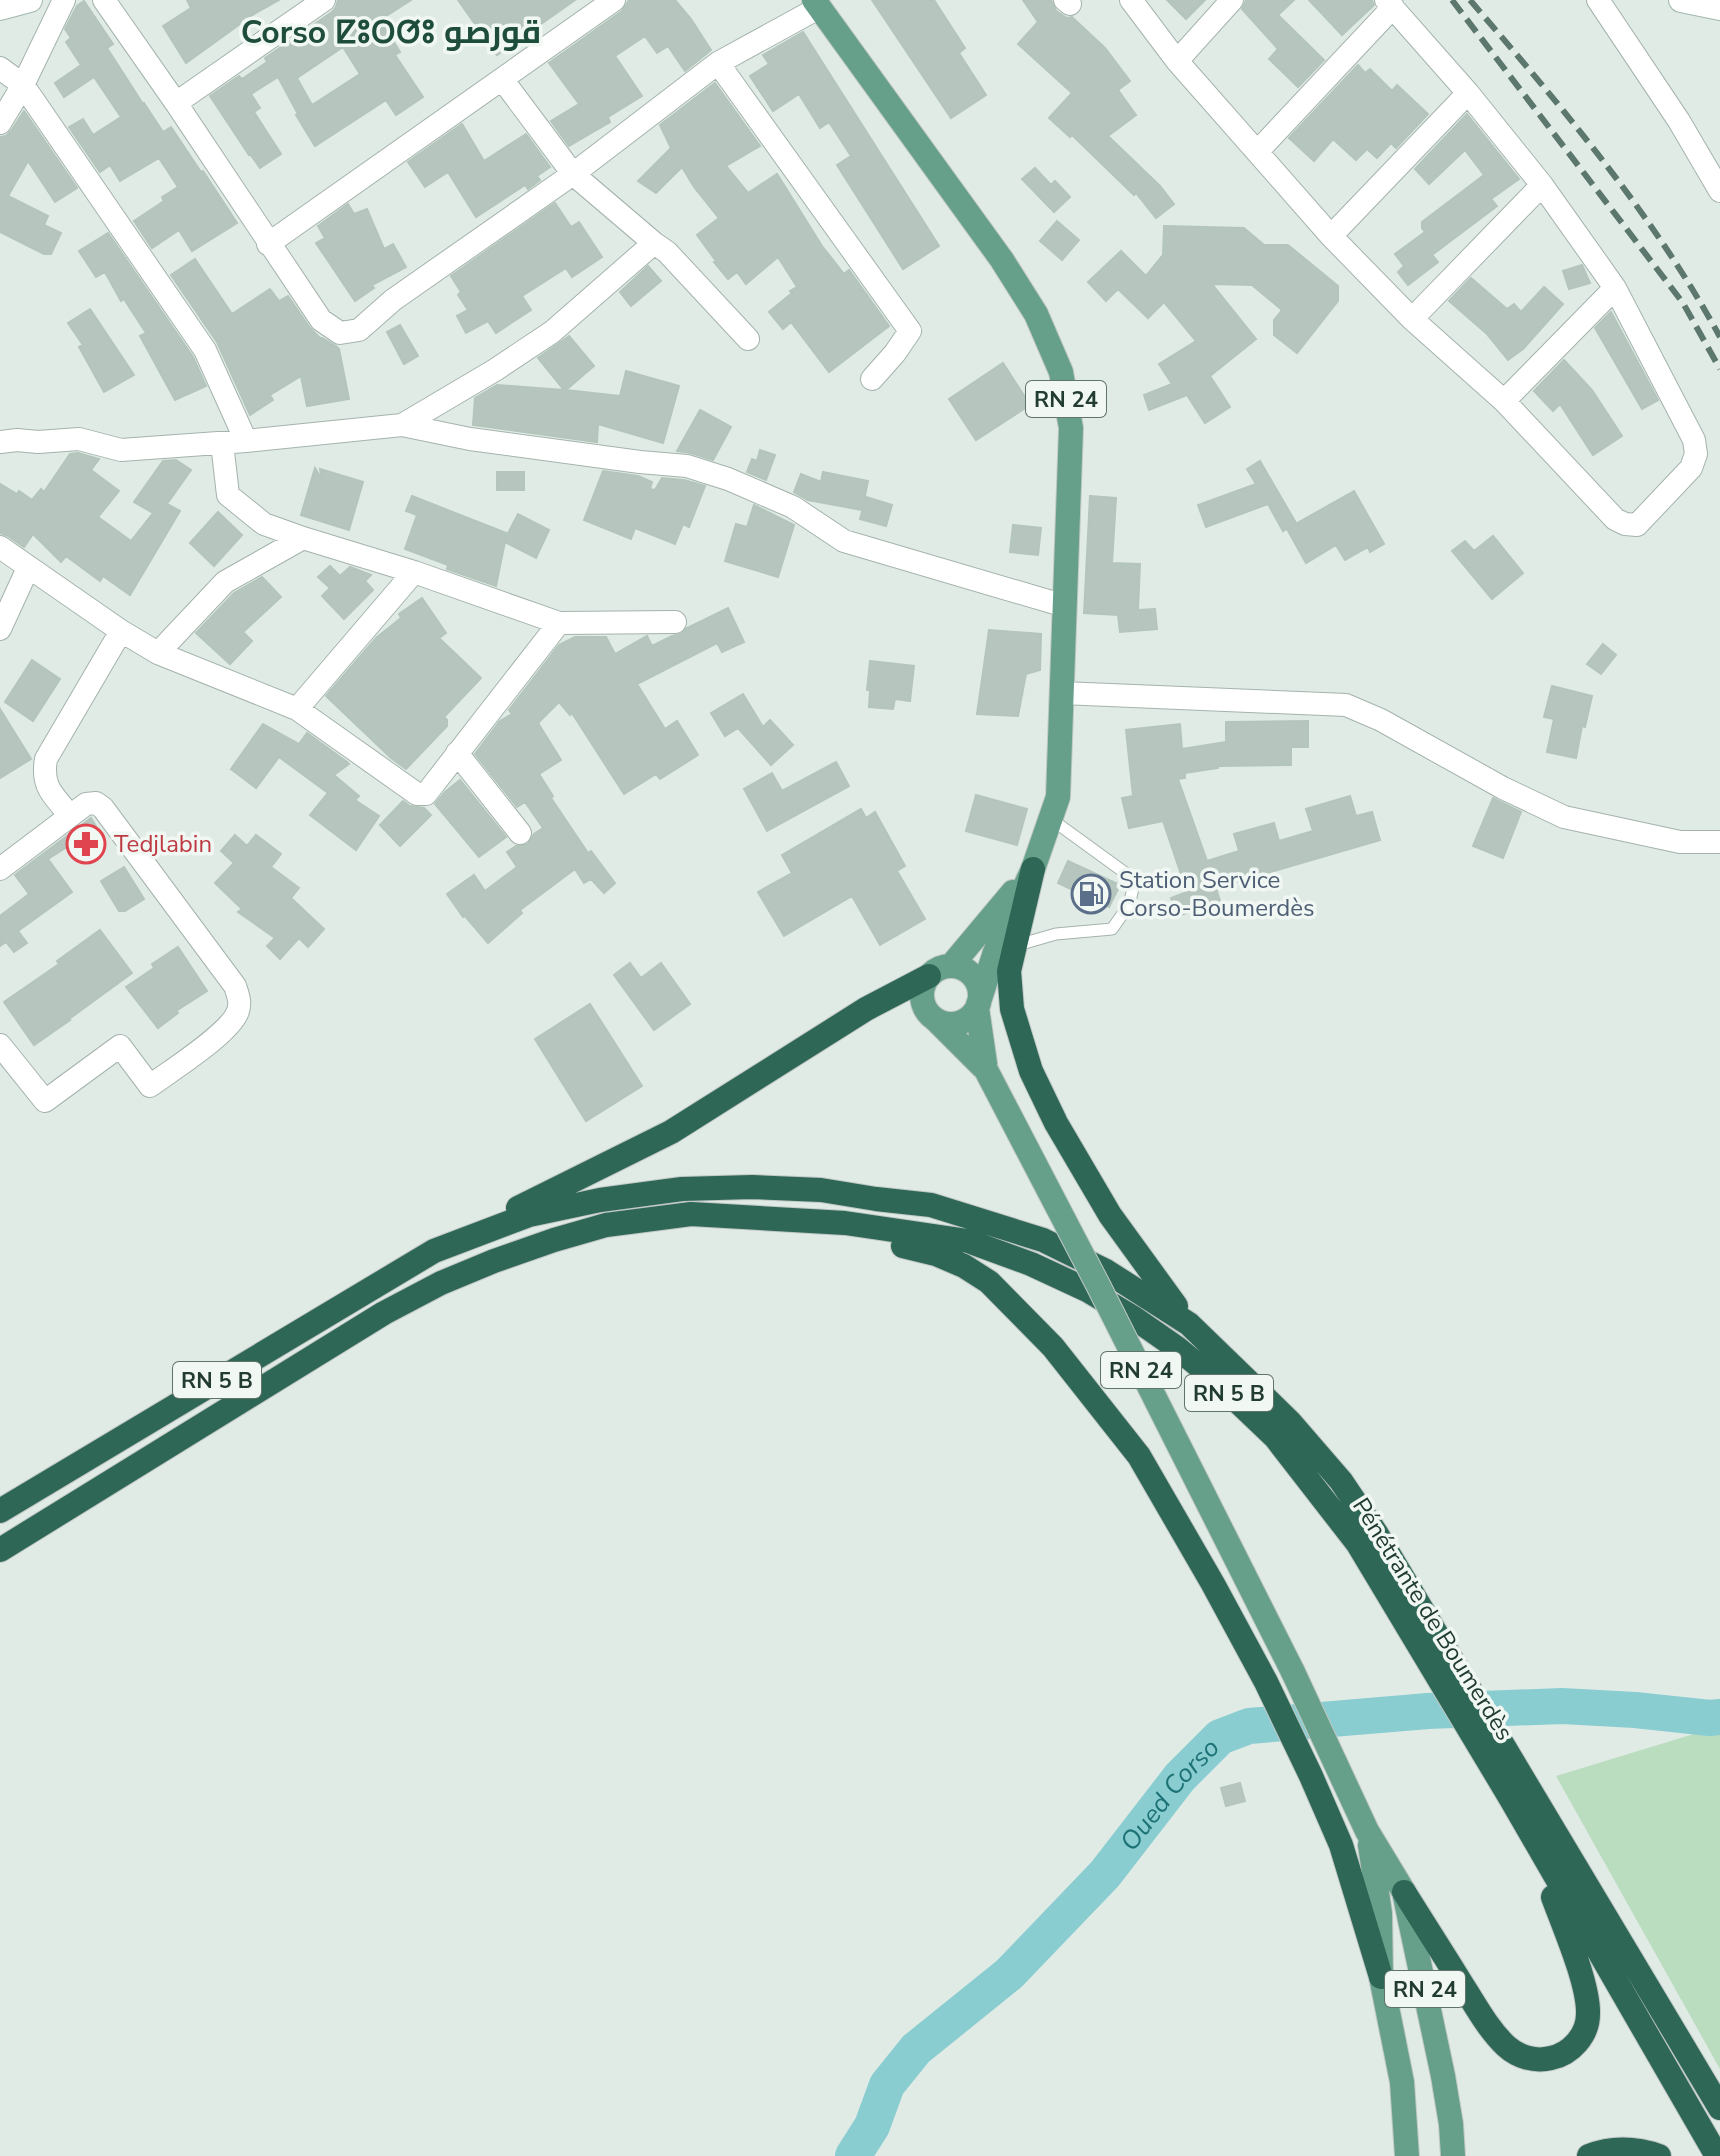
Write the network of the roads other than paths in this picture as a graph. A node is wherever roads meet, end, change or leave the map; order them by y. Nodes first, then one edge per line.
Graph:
1 (30, 0) edge
2 (64, 0) edge
3 (104, 0) edge
4 (324, 0) edge
5 (614, 0) edge
6 (1131, 0) edge
7 (1232, 0) edge
8 (1598, 0) edge
9 (1681, 0) edge
10 (1389, 3) edge
11 (817, 4) edge
12 (0, 8) edge
13 (1720, 8) edge
14 (1177, 61) junction
15 (718, 63) junction
16 (0, 68) edge
17 (502, 79) junction
18 (23, 85) junction
19 (1468, 93) junction
20 (176, 103) junction
21 (0, 123) edge
22 (1257, 152) junction
23 (573, 174) junction
24 (1542, 185) junction
25 (1720, 191) edge
26 (1331, 236) junction
27 (654, 243) junction
28 (268, 244) junction
29 (1615, 288) junction
30 (1412, 319) junction
31 (748, 339) dead end
32 (872, 379) dead end
33 (1504, 401) junction
34 (402, 425) junction
35 (246, 441) junction
36 (0, 442) edge
37 (222, 443) junction
38 (303, 538) junction
39 (0, 547) edge
40 (28, 568) junction
41 (414, 572) junction
42 (1065, 606) junction
43 (675, 622) dead end
44 (559, 623) junction
45 (0, 629) edge
46 (121, 631) junction
47 (158, 653) junction
48 (1062, 693) junction
49 (297, 709) junction
50 (457, 753) junction
51 (70, 816) junction
52 (1051, 819) junction
53 (520, 833) dead end
54 (1720, 842) edge
55 (0, 869) edge
56 (1033, 869) junction
57 (1005, 949) junction
58 (940, 971) junction
59 (977, 1008) junction
60 (930, 1014) junction
61 (0, 1045) edge
62 (986, 1070) junction
63 (691, 1214) junction
64 (434, 1251) junction
65 (1189, 1324) junction
66 (0, 1511) edge
67 (0, 1550) edge
68 (1367, 1831) junction
69 (1534, 1842) junction
70 (1404, 1892) junction
71 (1381, 1977) junction
72 (1720, 2108) edge
73 (1407, 2156) edge
74 (1453, 2156) edge
75 (1589, 2156) edge
76 (1659, 2156) edge
77 (1717, 2156) edge

1 - 12 street
2 - 18 street
3 - 20 street
4 - 20 street
5 - 17 street
6 - 14 street
7 - 14 street
8 - 25 street
9 - 13 street
10 - 19 street
10 - 22 street
11 - 15 street
11 - 42 main road, RN 24
14 - 22 street
15 - 23 street
15 - 32 street
16 - 18 street
17 - 23 street
17 - 28 street
18 - 21 street
18 - 35 street
19 - 24 street
19 - 26 street
20 - 28 street
22 - 26 street
23 - 27 street
23 - 28 street
24 - 29 street
24 - 30 street
26 - 30 street
27 - 31 street
27 - 34 street
29 - 33 street
29 - 33 street
30 - 33 street
34 - 35 street
34 - 42 street
35 - 37 street
36 - 37 street
37 - 38 street
38 - 41 street
38 - 47 street
39 - 40 street
40 - 45 street
40 - 46 street
41 - 44 street
41 - 49 street
42 - 48 main road, RN 24
43 - 44 street
44 - 50 street
46 - 47 street
46 - 51 street
47 - 49 street
48 - 52 main road, RN 24
48 - 54 street
49 - 50 street
50 - 53 street
51 - 55 street
51 - 61 street
52 - 56 main road, RN 24
52 - 57 lane
56 - 57 highway
56 - 58 main road
57 - 59 main road
57 - 65 highway
58 - 59 main road
58 - 60 main road
58 - 64 highway
59 - 60 main road
59 - 62 main road
60 - 62 main road
62 - 68 main road, RN 24, bridge
63 - 67 highway, Pénétrante de Boumerdès / RN 5 B
63 - 69 highway, Pénétrante de Boumerdès / RN 5 B
63 - 71 highway
64 - 65 highway, Pénétrante de Boumerdès / RN 5 B
64 - 66 highway, Pénétrante de Boumerdès / RN 5 B
65 - 72 highway, Pénétrante de Boumerdès / RN 5 B
68 - 70 main road, RN 24
68 - 71 main road
69 - 70 highway, RN 24
69 - 77 highway, Pénétrante de Boumerdès / RN 5 B
70 - 74 main road, RN 24
71 - 73 main road, RN 24
75 - 76 highway

